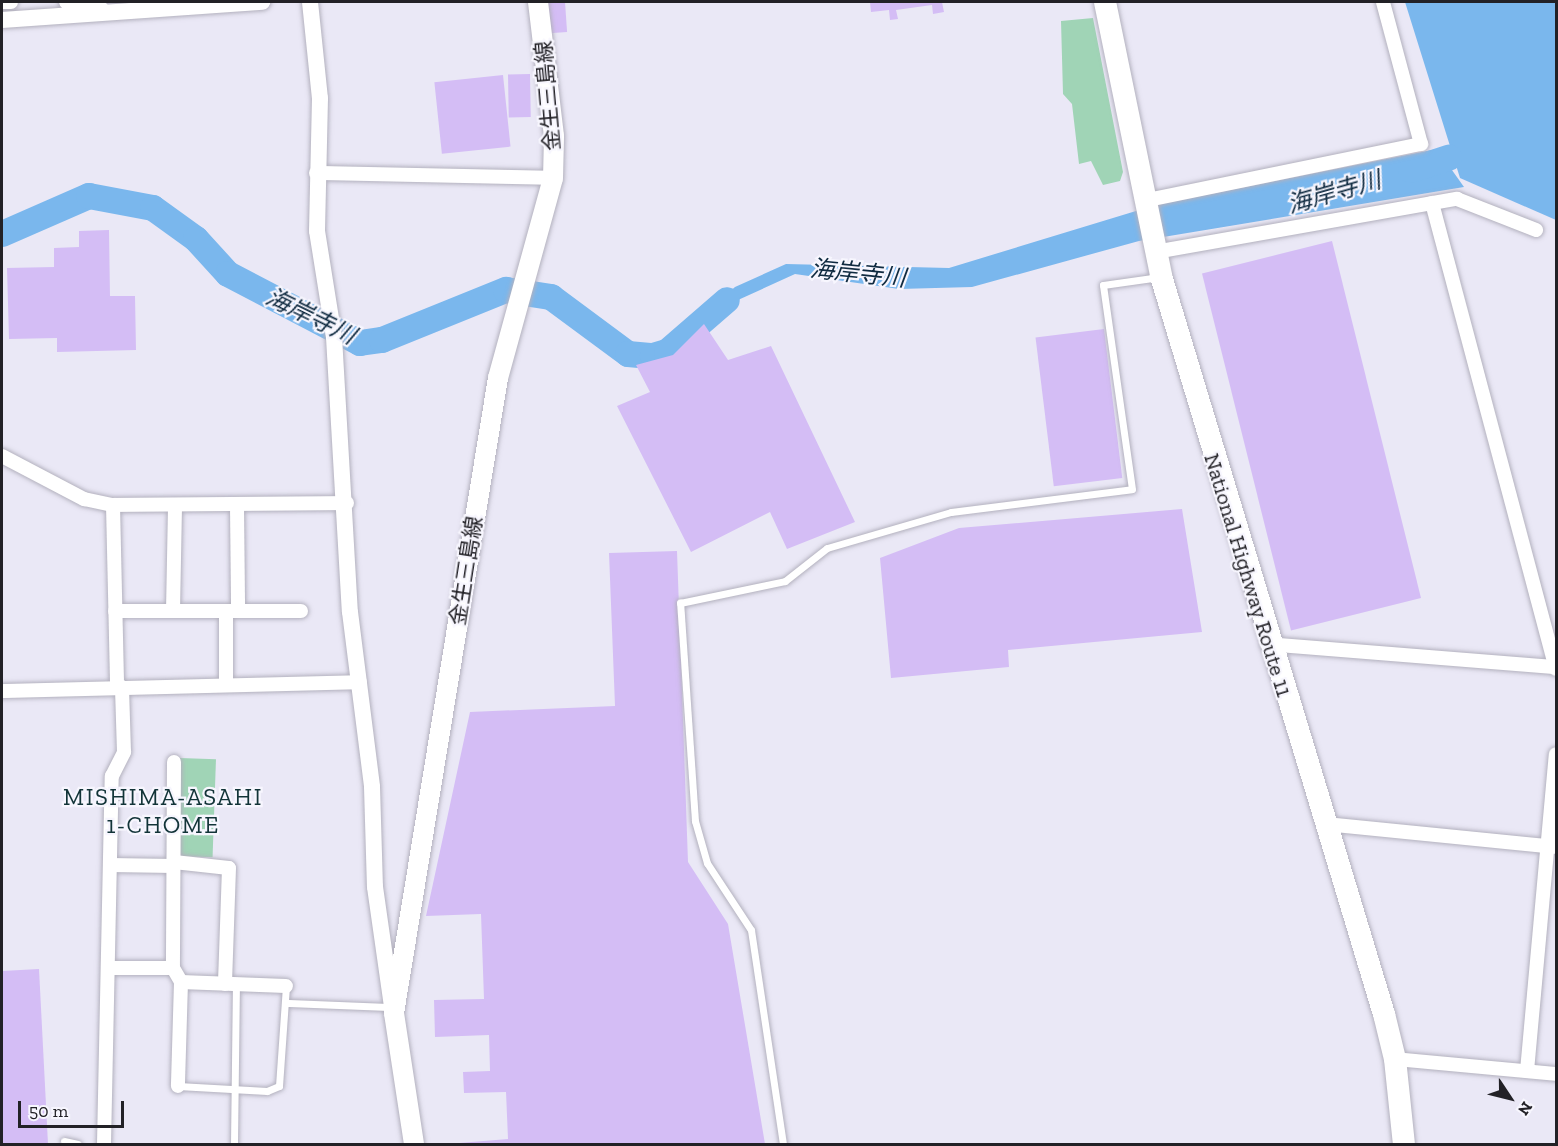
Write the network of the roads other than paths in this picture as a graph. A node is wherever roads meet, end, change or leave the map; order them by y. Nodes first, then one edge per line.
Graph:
1 (2, 2) edge
2 (11, 2) edge
3 (66, 2) edge
4 (262, 2) edge
5 (310, 2) edge
6 (538, 2) edge
7 (1105, 2) edge
8 (1383, 2) edge
9 (114, 12) junction
10 (3, 20) edge
11 (316, 173) junction
12 (553, 178) junction
13 (1432, 203) junction
14 (1144, 205) junction
15 (1536, 230) dead end
16 (1153, 246) junction
17 (1161, 276) junction
18 (2, 456) edge
19 (346, 503) junction
20 (113, 505) junction
21 (237, 506) junction
22 (175, 508) junction
23 (232, 610) junction
24 (115, 611) junction
25 (173, 611) junction
26 (301, 611) dead end
27 (1268, 644) junction
28 (1556, 668) edge
29 (360, 682) junction
30 (226, 685) junction
31 (120, 687) junction
32 (2, 691) edge
33 (1557, 754) edge
34 (174, 762) dead end
35 (1324, 824) junction
36 (1552, 847) edge
37 (174, 864) junction
38 (110, 865) junction
39 (108, 968) junction
40 (173, 968) junction
41 (181, 982) junction
42 (230, 984) junction
43 (286, 986) joint
44 (286, 1003) junction
45 (393, 1010) junction
46 (1395, 1059) junction
47 (1527, 1071) junction
48 (1557, 1074) edge
49 (178, 1086) joint
50 (233, 1090) junction
51 (64, 1141) dead end
52 (78, 1144) edge
53 (104, 1144) edge
54 (234, 1144) edge
55 (414, 1144) edge
56 (783, 1144) edge
57 (1404, 1144) edge

1 - 2 street
3 - 9 street
4 - 9 street
5 - 11 street
6 - 12 main road, 金生三島線
7 - 14 highway, National Highway Route 11
8 - 14 street
9 - 10 street
11 - 12 street
11 - 19 street
12 - 45 main road, 金生三島線
13 - 15 street
13 - 16 street
13 - 28 street
14 - 16 highway, National Highway Route 11
16 - 17 highway, National Highway Route 11
17 - 27 highway, National Highway Route 11
17 - 56 lane
18 - 20 street
19 - 21 street
19 - 29 street
20 - 22 street
20 - 24 street
21 - 22 street
21 - 23 street
22 - 25 street
23 - 25 street
23 - 26 street
23 - 30 street
24 - 25 street
24 - 31 street
27 - 28 street
27 - 35 highway, National Highway Route 11
29 - 30 street
29 - 45 street
30 - 31 street
31 - 32 street
31 - 38 street
33 - 36 street
34 - 37 street
35 - 36 street
35 - 46 highway, National Highway Route 11
36 - 47 street
37 - 38 street
37 - 40 street
37 - 42 street
38 - 39 street
39 - 40 street
39 - 53 street
40 - 41 street
41 - 42 street
41 - 49 street
42 - 43 street
42 - 50 lane
43 - 44 lane
44 - 45 lane
44 - 50 lane
45 - 55 main road, 金生三島線
46 - 47 street
46 - 57 highway, National Highway Route 11
47 - 48 street
49 - 50 lane
50 - 54 lane
51 - 52 lane

